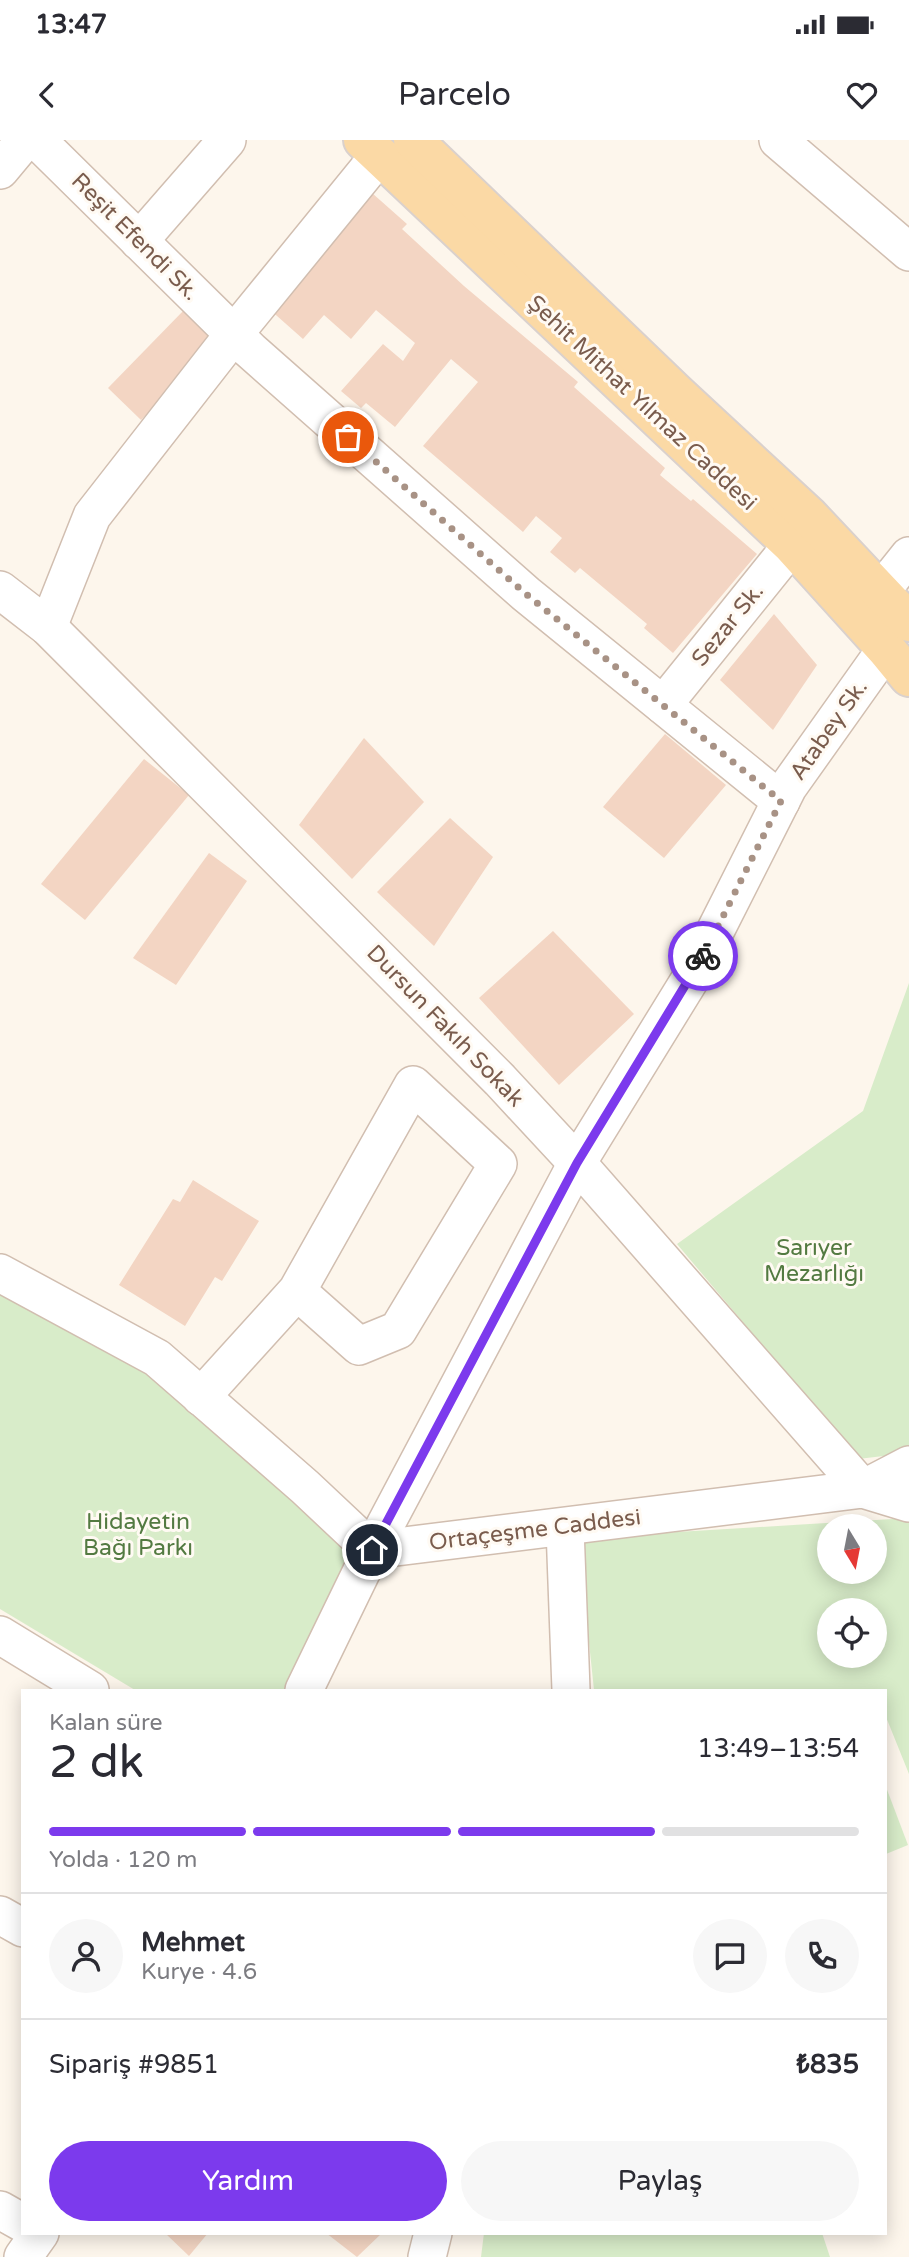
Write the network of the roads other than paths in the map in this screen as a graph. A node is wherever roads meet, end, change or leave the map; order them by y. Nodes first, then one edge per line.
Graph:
1 (25, 140) edge
2 (37, 140) edge
3 (227, 140) edge
4 (413, 140) edge
5 (778, 140) edge
6 (371, 148) edge
7 (0, 170) edge
8 (139, 241) junction
9 (909, 252) edge
10 (234, 334) junction
11 (792, 545) junction
12 (909, 556) edge
13 (0, 590) edge
14 (881, 591) junction
15 (48, 627) junction
16 (901, 649) edge
17 (663, 705) junction
18 (781, 801) junction
19 (577, 1163) junction
20 (0, 1273) edge
21 (297, 1291) junction
22 (201, 1396) junction
23 (909, 1465) edge
24 (863, 1489) junction
25 (909, 1503) edge
26 (565, 1528) junction
27 (372, 1550) junction
28 (0, 1635) edge
29 (88, 1689) edge
30 (304, 1689) edge
31 (571, 1689) edge
32 (0, 1914) edge
33 (21, 1927) edge
34 (0, 2210) edge
35 (21, 2222) edge
36 (39, 2235) edge
37 (432, 2235) edge
38 (23, 2257) edge
39 (427, 2257) edge

1 - 7 street
2 - 8 street, Reşit Efendi Sk.
3 - 8 street
4 - 14 main road, Şehit Mithat Yılmaz Caddesi
5 - 9 street
6 - 10 street
6 - 11 main road, Şehit Mithat Yılmaz Caddesi
8 - 10 street, Reşit Efendi Sk.
10 - 15 street
10 - 17 street, Reşit Efendi Sk.
11 - 16 main road, Şehit Mithat Yılmaz Caddesi
11 - 17 street, Sezar Sk.
12 - 14 street
13 - 15 street, Dursun Fakıh Sokak
14 - 16 main road, Şehit Mithat Yılmaz Caddesi
15 - 19 street, Dursun Fakıh Sokak
16 - 18 street, Atabey Sk.
17 - 18 street, Reşit Efendi Sk.
18 - 19 street, Atabey Sk.
19 - 24 street, Dursun Fakıh Sokak
19 - 27 street, Atabey Sk.
20 - 22 street
21 - 21 street
21 - 22 street
22 - 27 street
23 - 24 street
24 - 25 street, Ortaçeşme Caddesi
24 - 26 street, Ortaçeşme Caddesi
26 - 27 street, Ortaçeşme Caddesi
26 - 31 street
27 - 30 street, Atabey Sk.
28 - 29 street
32 - 33 street
34 - 35 street
36 - 38 street
37 - 39 street

